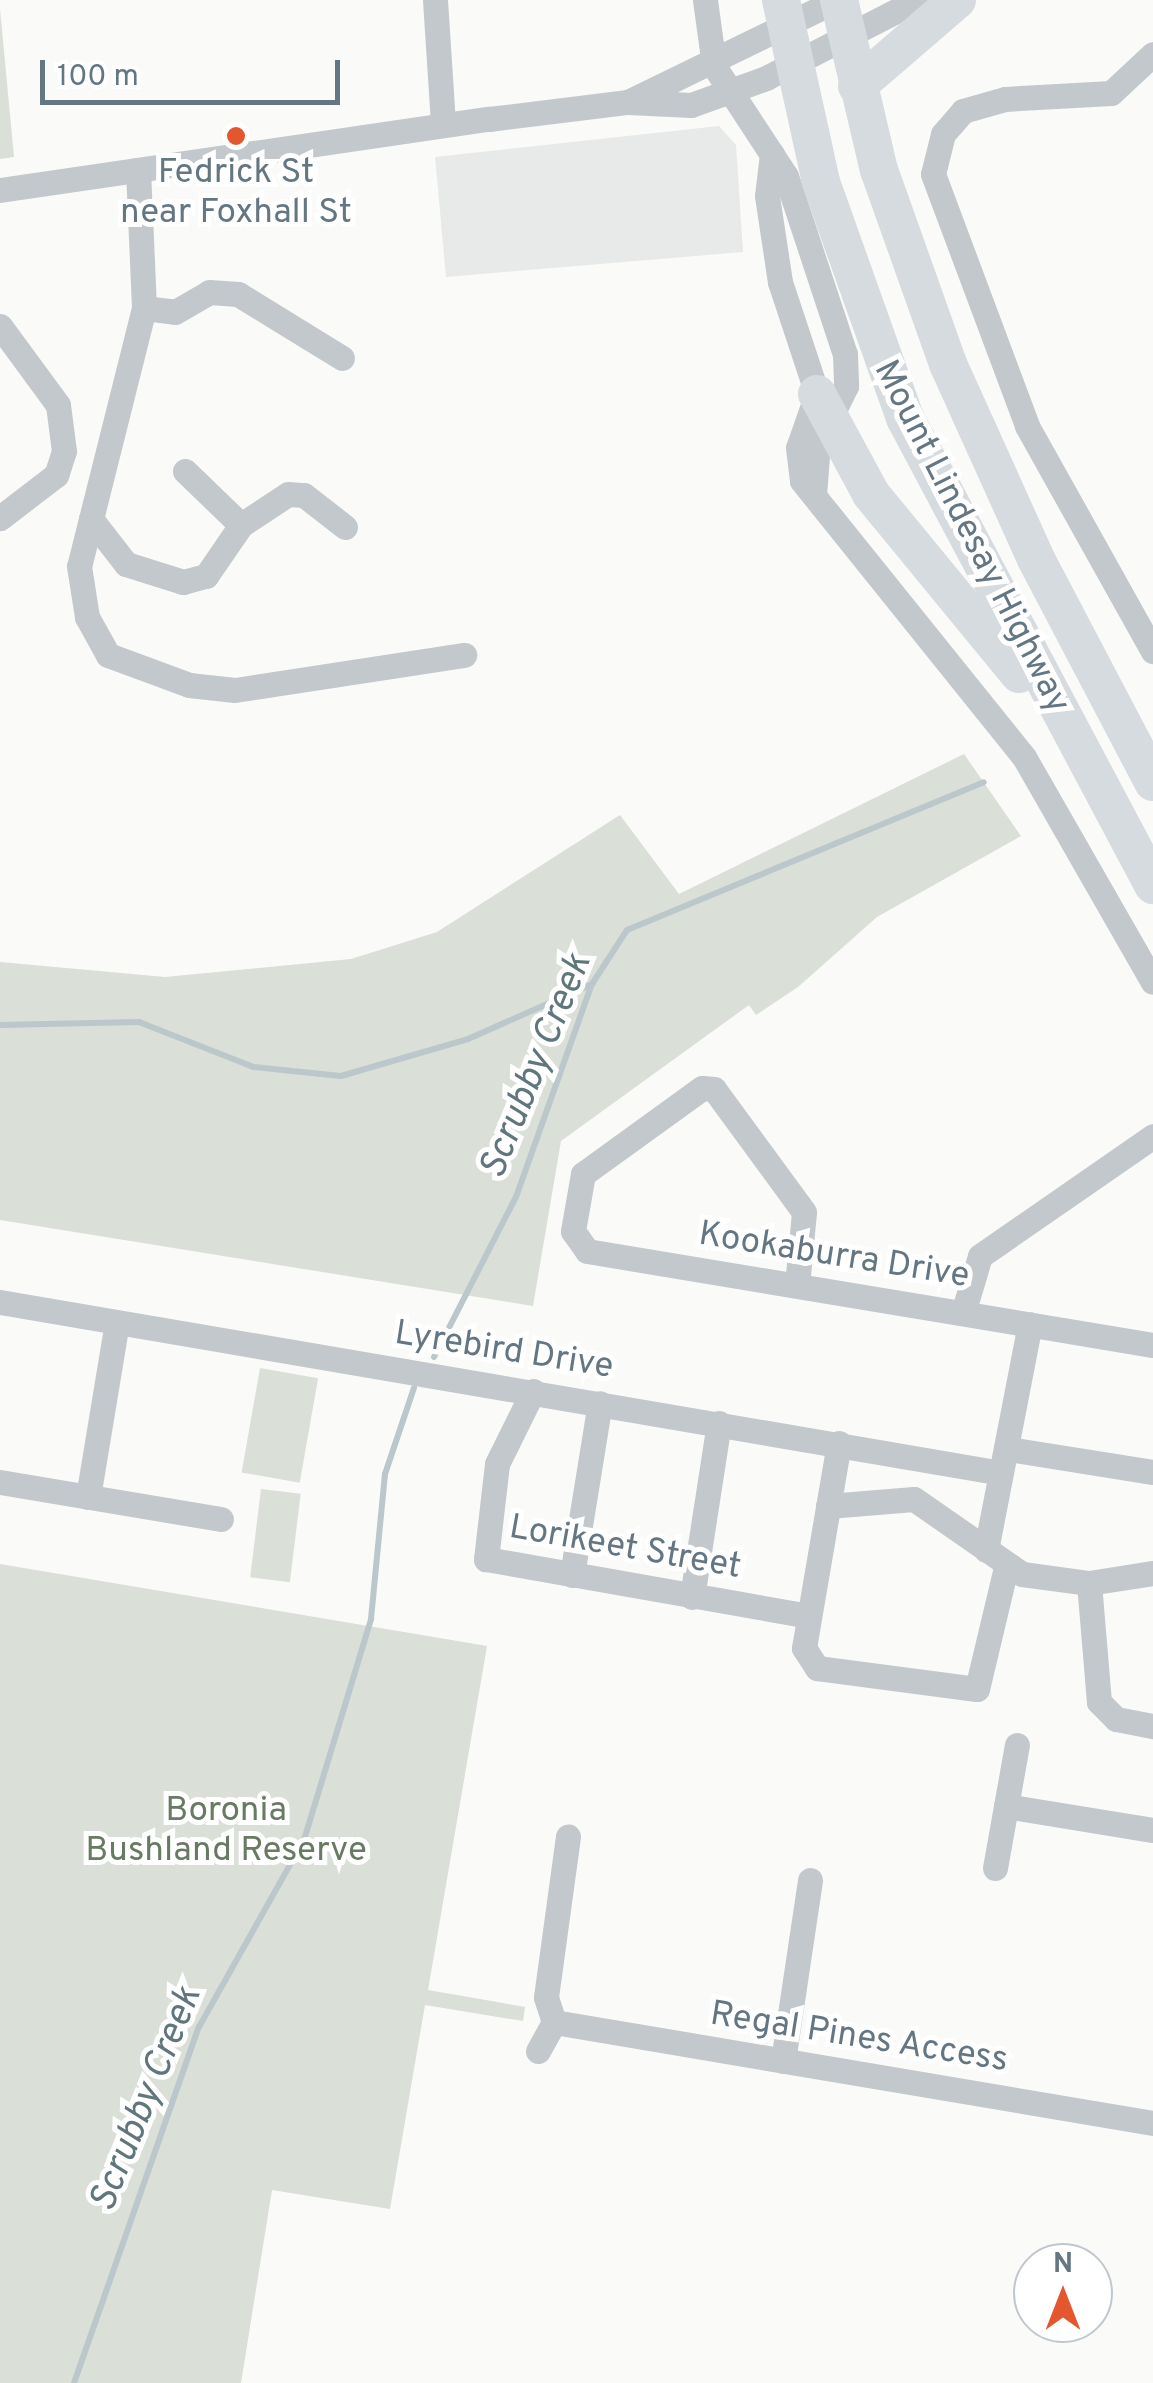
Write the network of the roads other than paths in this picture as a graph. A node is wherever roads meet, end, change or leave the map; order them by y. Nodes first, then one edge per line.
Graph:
1 (435, 0) edge
2 (705, 0) edge
3 (838, 0) edge
4 (917, 0) edge
5 (957, 0) edge
6 (786, 31) edge
7 (846, 37) junction
8 (1153, 54) edge
9 (714, 66) junction
10 (857, 86) junction
11 (732, 94) junction
12 (628, 102) junction
13 (443, 126) junction
14 (772, 154) junction
15 (138, 170) junction
16 (0, 190) edge
17 (825, 297) junction
18 (786, 304) junction
19 (144, 308) junction
20 (0, 326) edge
21 (342, 358) dead end
22 (823, 406) junction
23 (64, 451) junction
24 (104, 458) junction
25 (184, 471) dead end
26 (0, 518) edge
27 (90, 519) junction
28 (241, 525) junction
29 (345, 527) dead end
30 (1153, 651) edge
31 (464, 654) dead end
32 (1046, 690) junction
33 (1153, 782) edge
34 (1153, 885) edge
35 (1153, 982) edge
36 (1153, 1136) edge
37 (797, 1285) junction
38 (0, 1302) edge
39 (963, 1313) junction
40 (117, 1322) junction
41 (1030, 1324) junction
42 (1153, 1345) edge
43 (533, 1391) junction
44 (600, 1402) junction
45 (719, 1422) junction
46 (839, 1442) junction
47 (1009, 1449) junction
48 (996, 1472) junction
49 (1153, 1472) edge
50 (0, 1482) edge
51 (88, 1497) junction
52 (828, 1506) junction
53 (222, 1519) dead end
54 (996, 1559) junction
55 (1153, 1574) edge
56 (572, 1575) junction
57 (1089, 1582) junction
58 (692, 1597) junction
59 (809, 1616) junction
60 (1153, 1726) edge
61 (1017, 1745) dead end
62 (1006, 1806) junction
63 (1153, 1830) edge
64 (568, 1837) dead end
65 (995, 1868) dead end
66 (810, 1880) dead end
67 (554, 2022) junction
68 (538, 2051) dead end
69 (783, 2061) junction
70 (1153, 2122) edge

1 - 13 street
2 - 9 street
3 - 6 street
3 - 7 highway, Mount Lindesay Highway
4 - 7 street
5 - 10 highway
6 - 7 street
6 - 9 street
6 - 11 street
6 - 32 highway, Mount Lindesay Highway
7 - 10 highway, Mount Lindesay Highway
8 - 30 street
9 - 11 street
9 - 12 street
10 - 33 highway, Mount Lindesay Highway
11 - 12 street
11 - 14 street
12 - 13 street
13 - 15 street
14 - 17 street
14 - 18 street
15 - 16 street
15 - 19 street
17 - 18 street
17 - 22 street
18 - 22 street
19 - 21 street
19 - 24 street
20 - 23 street
22 - 32 highway
22 - 35 street
23 - 24 street
23 - 26 street
24 - 27 street
25 - 28 street
27 - 28 street
27 - 31 street
28 - 29 street
32 - 34 highway, Mount Lindesay Highway
36 - 39 street
37 - 37 street, Kookaburra Drive
37 - 39 street, Kookaburra Drive
38 - 40 street, Lyrebird Drive
39 - 41 street, Kookaburra Drive
40 - 43 street, Lyrebird Drive
40 - 51 street
41 - 42 street, Kookaburra Drive
41 - 47 street
43 - 44 street, Lyrebird Drive
43 - 56 street, Lorikeet Street
44 - 45 street, Lyrebird Drive
44 - 56 street
45 - 46 street, Lyrebird Drive
45 - 58 street
46 - 48 street, Lyrebird Drive
46 - 52 street
47 - 48 street
47 - 49 street
48 - 54 street
50 - 51 street
51 - 53 street
52 - 54 street
52 - 59 street
54 - 57 street
54 - 59 street
55 - 57 street
56 - 58 street, Lorikeet Street
57 - 60 street
58 - 59 street, Lorikeet Street
61 - 62 street
62 - 63 street
62 - 65 street
64 - 67 street
66 - 69 street
67 - 68 street
67 - 69 street, Regal Pines Access
69 - 70 street, Regal Pines Access

